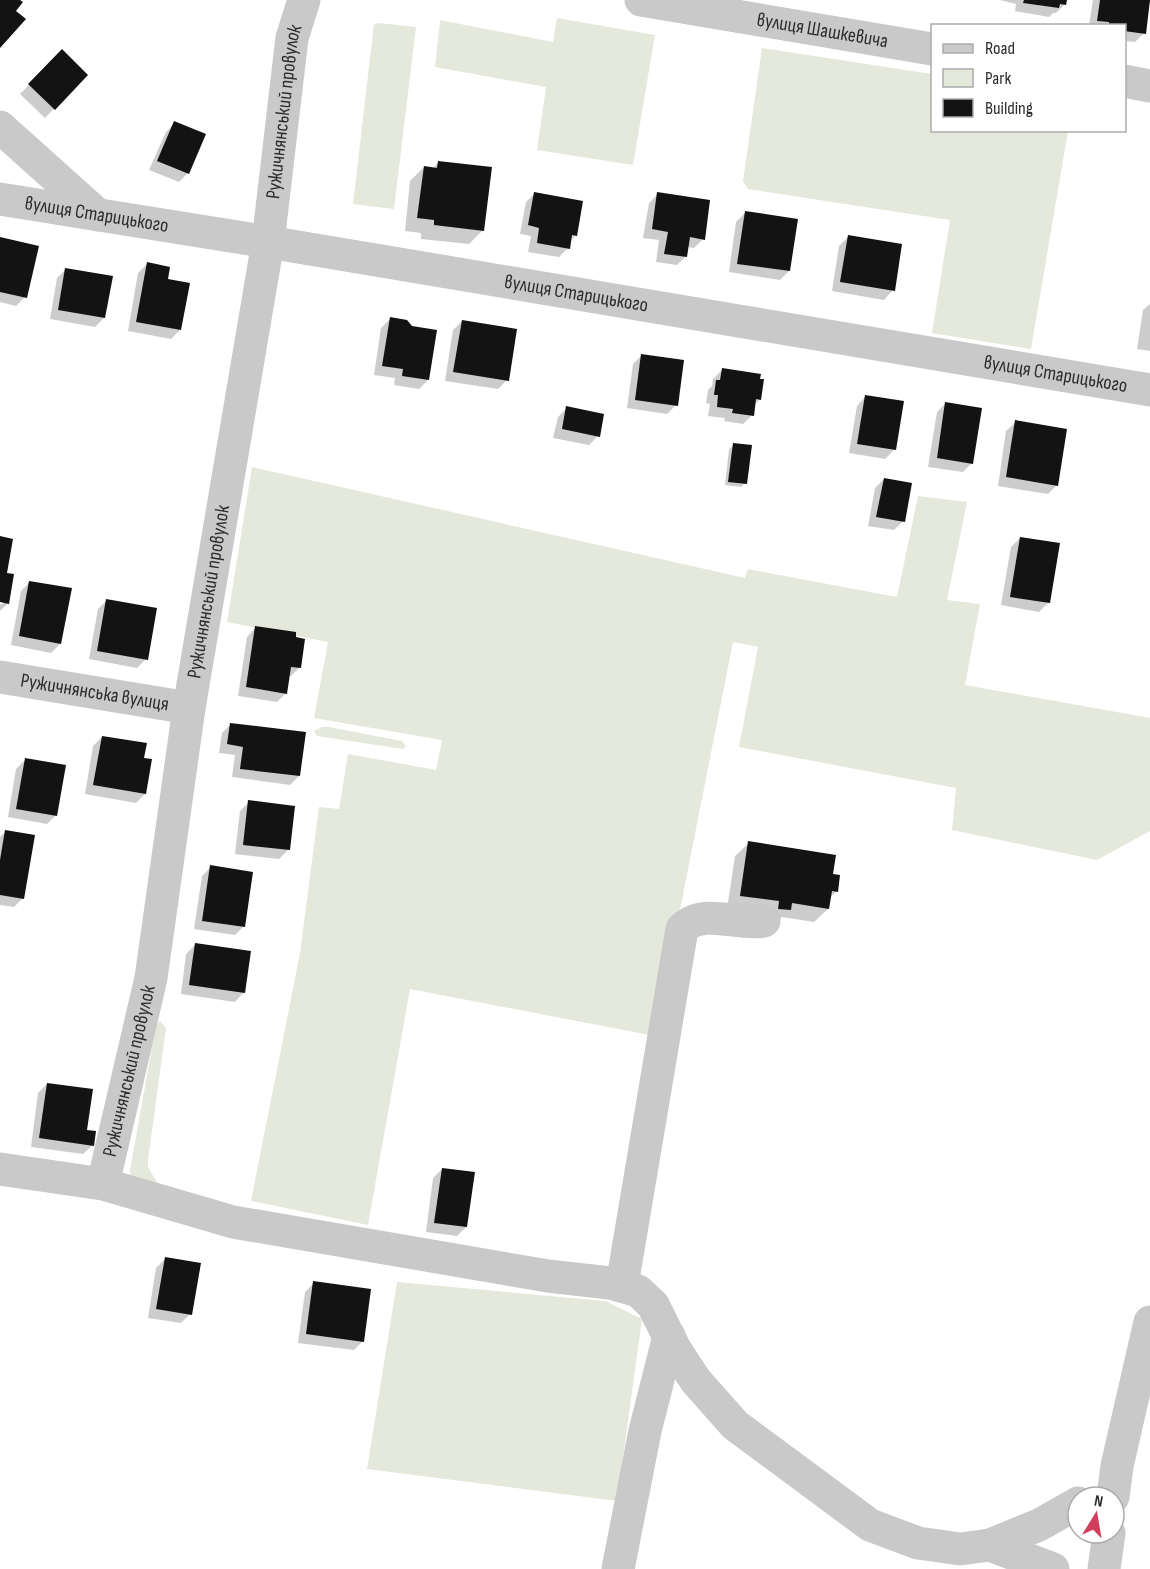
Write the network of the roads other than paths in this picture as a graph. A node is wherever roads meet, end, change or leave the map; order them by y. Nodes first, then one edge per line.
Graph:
1 (304, 0) edge
2 (641, 0) edge
3 (931, 49) edge
4 (1126, 81) edge
5 (1150, 86) edge
6 (0, 126) edge
7 (43, 165) junction
8 (15, 202) edge
9 (98, 215) junction
10 (268, 242) junction
11 (1150, 390) edge
12 (0, 676) edge
13 (189, 708) junction
14 (764, 921) dead end
15 (0, 1169) edge
16 (103, 1184) junction
17 (622, 1285) junction
18 (1150, 1322) edge
19 (669, 1336) junction
20 (1115, 1482) edge
21 (1066, 1510) edge
22 (990, 1545) junction
23 (1107, 1545) edge
24 (618, 1569) edge
25 (1053, 1569) edge
26 (1104, 1569) edge

1 - 10 street, Ружичнянський провулок
2 - 3 street, вулиця Шашкевича
4 - 5 street
6 - 7 street
7 - 8 street
7 - 9 street
8 - 9 street, вулиця Старицького
9 - 10 street, вулиця Старицького
10 - 11 street, вулиця Старицького
10 - 13 street, Ружичнянський провулок
12 - 13 street, Ружичнянська вулиця
13 - 16 street, Ружичнянський провулок
14 - 17 street
15 - 16 street
16 - 17 street
17 - 19 street
18 - 20 street
19 - 22 street
19 - 24 street
21 - 22 street
22 - 25 street
23 - 26 street

